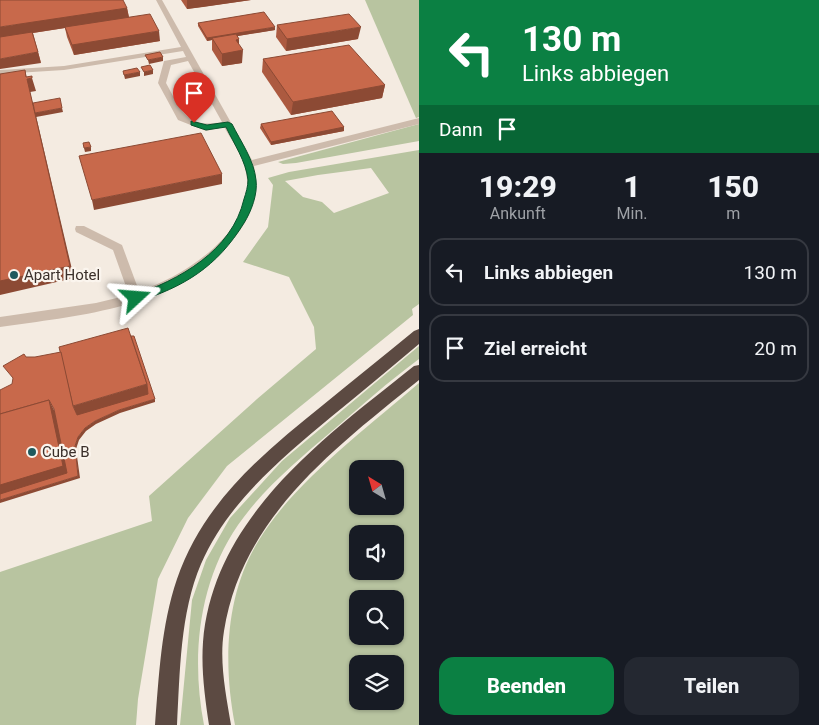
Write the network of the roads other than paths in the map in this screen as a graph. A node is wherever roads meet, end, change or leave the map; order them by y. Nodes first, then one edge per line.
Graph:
1 (159, 0) edge
2 (186, 48) junction
3 (191, 58) junction
4 (0, 72) edge
5 (419, 121) edge
6 (228, 124) junction
7 (249, 164) junction
8 (80, 229) dead end
9 (136, 298) junction
10 (0, 322) edge
11 (419, 335) edge
12 (419, 371) edge
13 (166, 725) edge
14 (220, 725) edge

1 - 2 street
2 - 3 street
2 - 4 street
3 - 6 street
3 - 6 street
5 - 7 street
6 - 7 street
7 - 9 street
8 - 9 street
9 - 10 street
11 - 13 highway
12 - 14 highway

